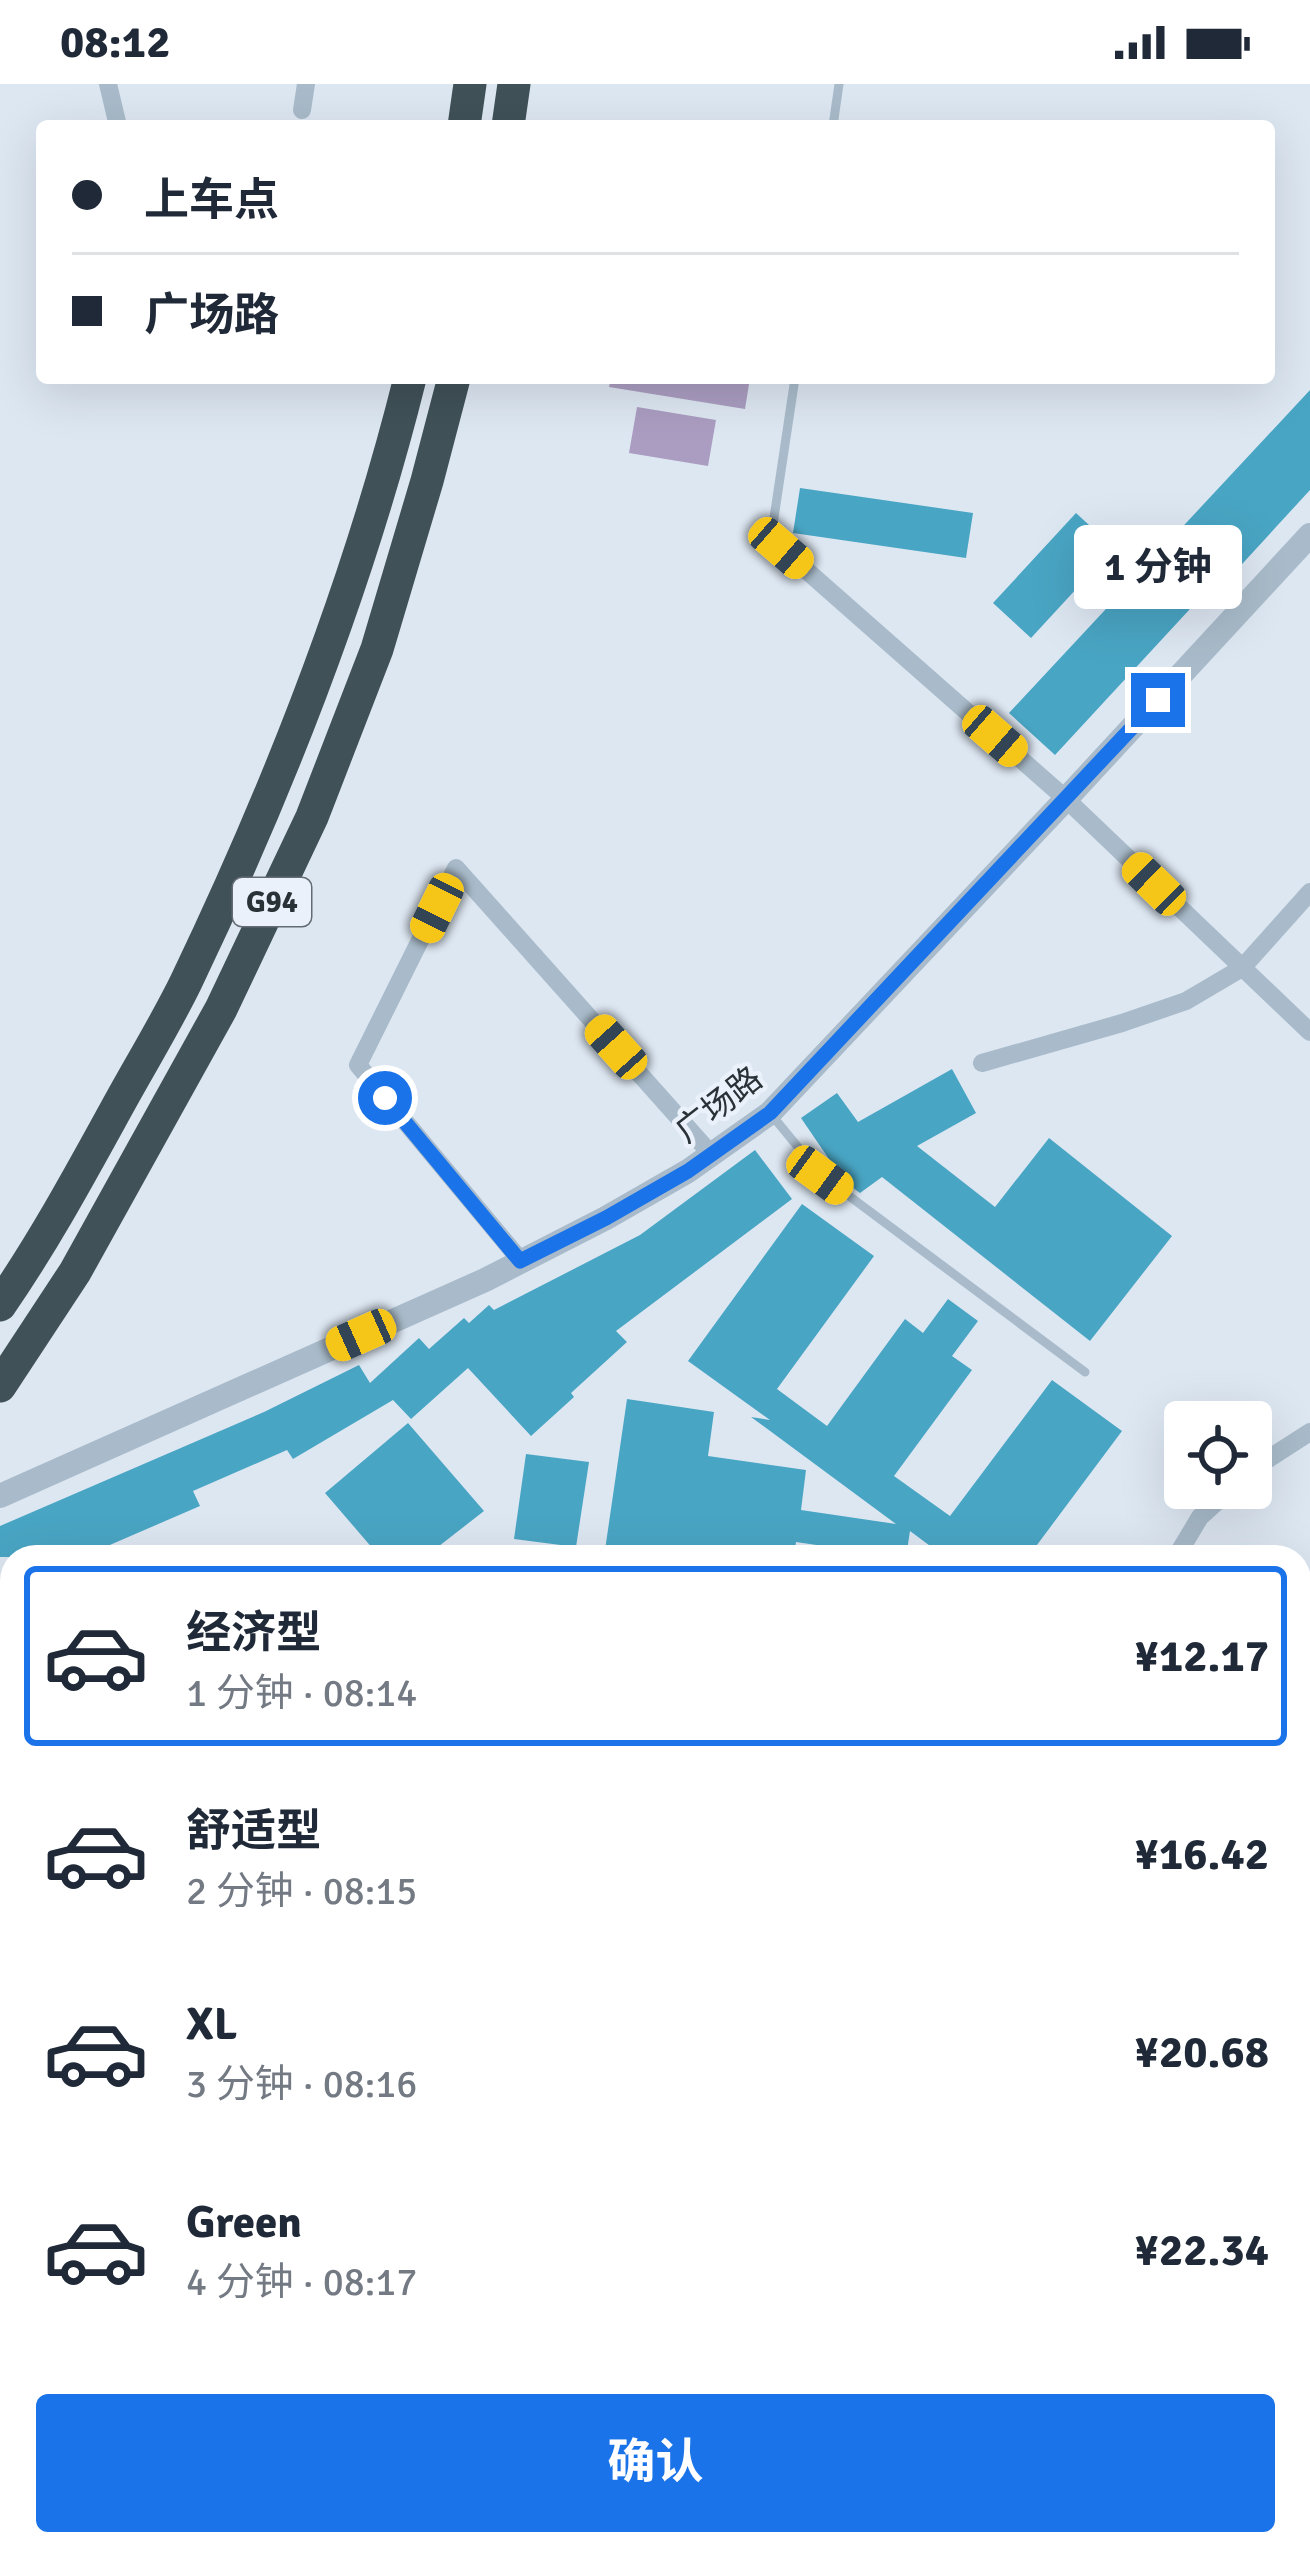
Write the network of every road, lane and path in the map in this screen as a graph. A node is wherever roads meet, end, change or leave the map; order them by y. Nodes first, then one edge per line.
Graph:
1 (108, 84) edge
2 (306, 84) edge
3 (470, 84) edge
4 (514, 84) edge
5 (839, 84) edge
6 (302, 110) dead end
7 (117, 120) edge
8 (465, 120) edge
9 (509, 120) edge
10 (834, 120) edge
11 (408, 384) edge
12 (452, 384) edge
13 (794, 384) edge
14 (1310, 535) edge
15 (781, 548) joint
16 (1066, 799) junction
17 (1310, 892) edge
18 (1242, 968) junction
19 (1310, 1031) edge
20 (982, 1063) dead end
21 (770, 1113) junction
22 (711, 1154) junction
23 (520, 1261) junction
24 (0, 1305) edge
25 (1085, 1372) dead end
26 (0, 1386) edge
27 (1310, 1432) edge
28 (1272, 1456) edge
29 (0, 1496) edge
30 (1209, 1509) edge
31 (1183, 1545) edge

1 - 7 street
2 - 6 street
3 - 8 highway
4 - 9 highway
5 - 10 lane
11 - 24 highway, G94
12 - 26 highway, G94
13 - 15 lane
14 - 16 street, 广场路
15 - 16 street
16 - 18 street
16 - 21 street, 广场路
17 - 18 street
18 - 19 street
18 - 20 street
21 - 22 street, 广场路
21 - 25 lane
22 - 23 street, 广场路
22 - 23 street
23 - 29 street, 广场路
27 - 28 street
30 - 31 street

